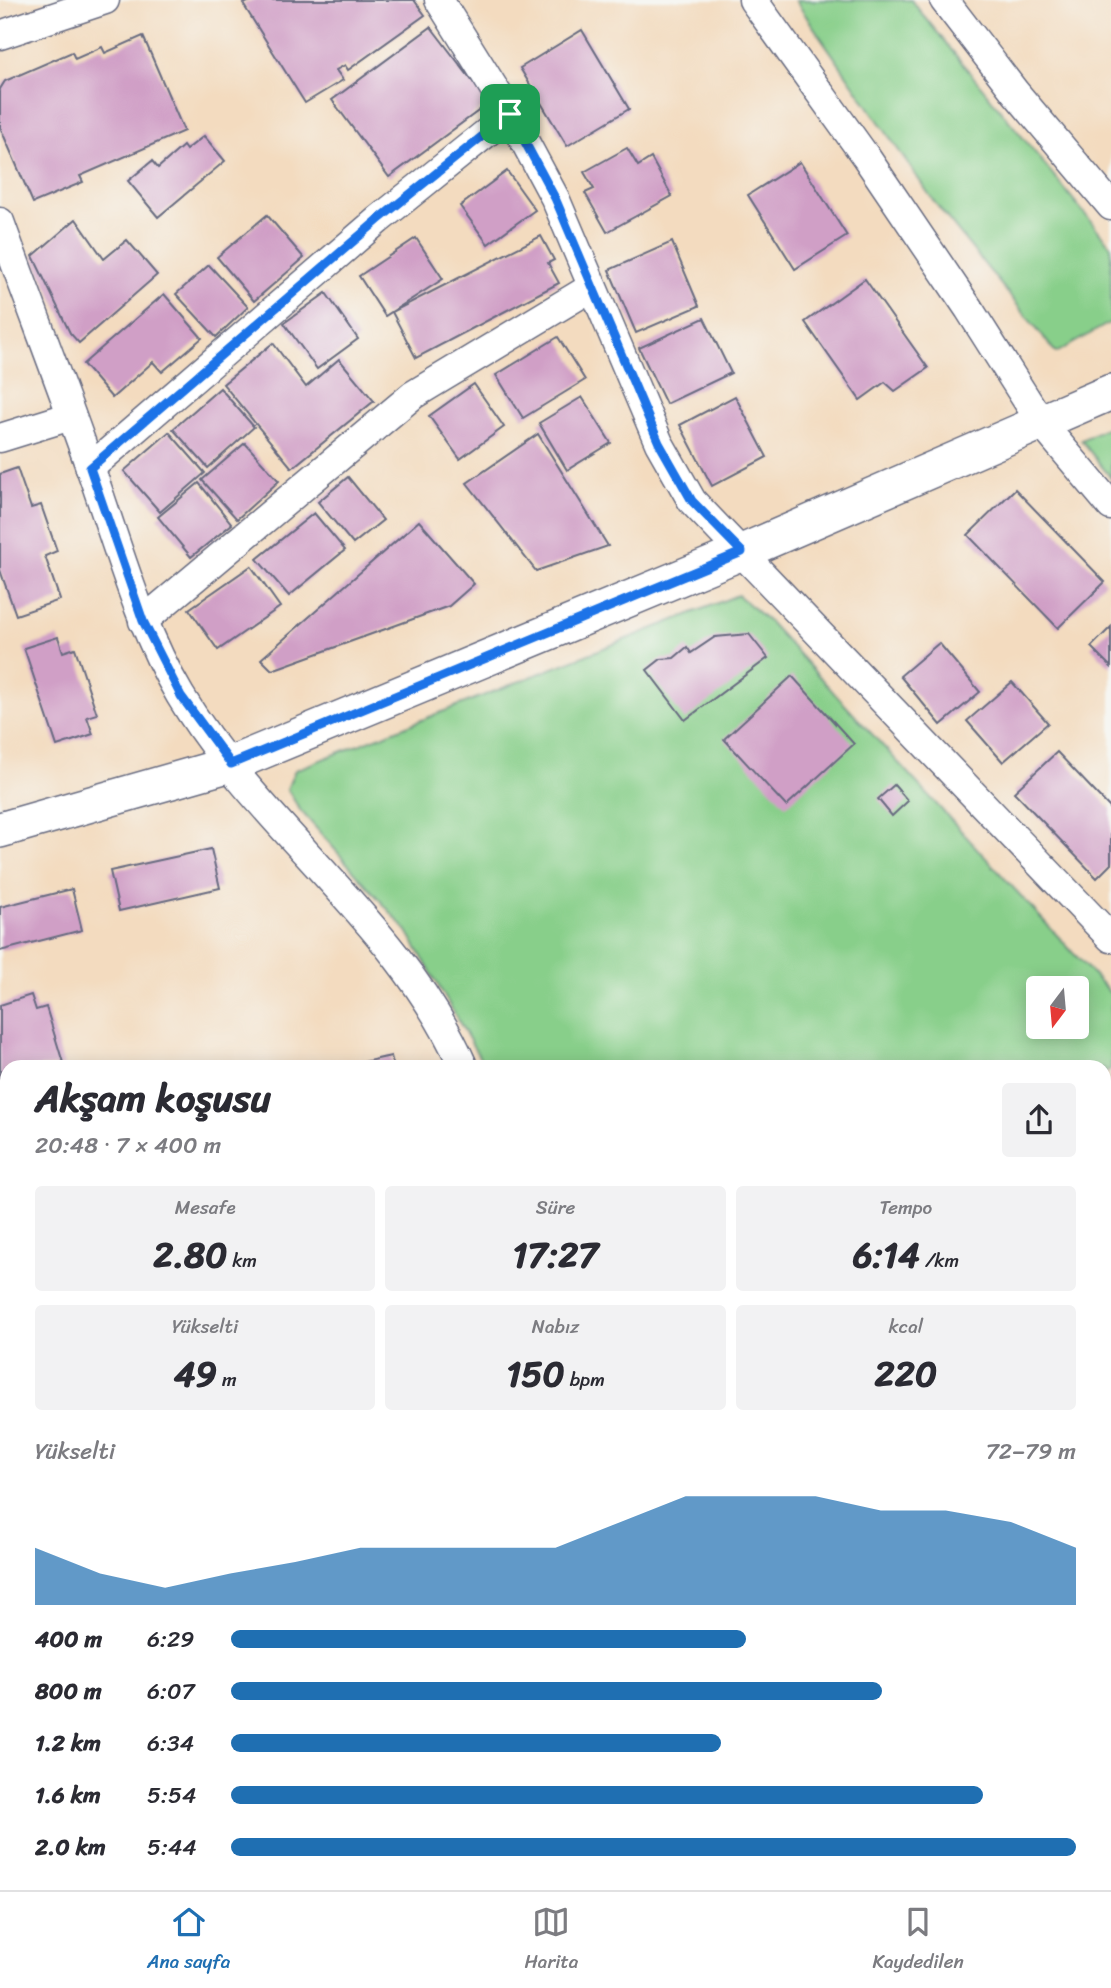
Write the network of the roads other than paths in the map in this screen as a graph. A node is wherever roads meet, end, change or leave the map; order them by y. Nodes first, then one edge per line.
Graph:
1 (105, 0) edge
2 (439, 0) edge
3 (753, 0) edge
4 (944, 0) edge
5 (0, 35) edge
6 (510, 114) junction
7 (1111, 206) edge
8 (0, 222) edge
9 (7, 265) edge
10 (592, 287) junction
11 (1111, 392) edge
12 (71, 416) junction
13 (1042, 424) junction
14 (0, 438) edge
15 (90, 468) junction
16 (1111, 506) edge
17 (742, 552) junction
18 (143, 621) junction
19 (231, 764) junction
20 (0, 830) edge
21 (1111, 938) edge
22 (459, 1060) edge

1 - 5 street
2 - 6 street
3 - 13 street
4 - 7 street
6 - 10 street
6 - 15 street
8 - 9 street
9 - 12 street
10 - 17 street
10 - 18 street
11 - 13 street
12 - 14 street
12 - 15 street
13 - 16 street
13 - 17 street
15 - 18 street
17 - 19 street
17 - 21 street
18 - 19 street
19 - 20 street
19 - 22 street

